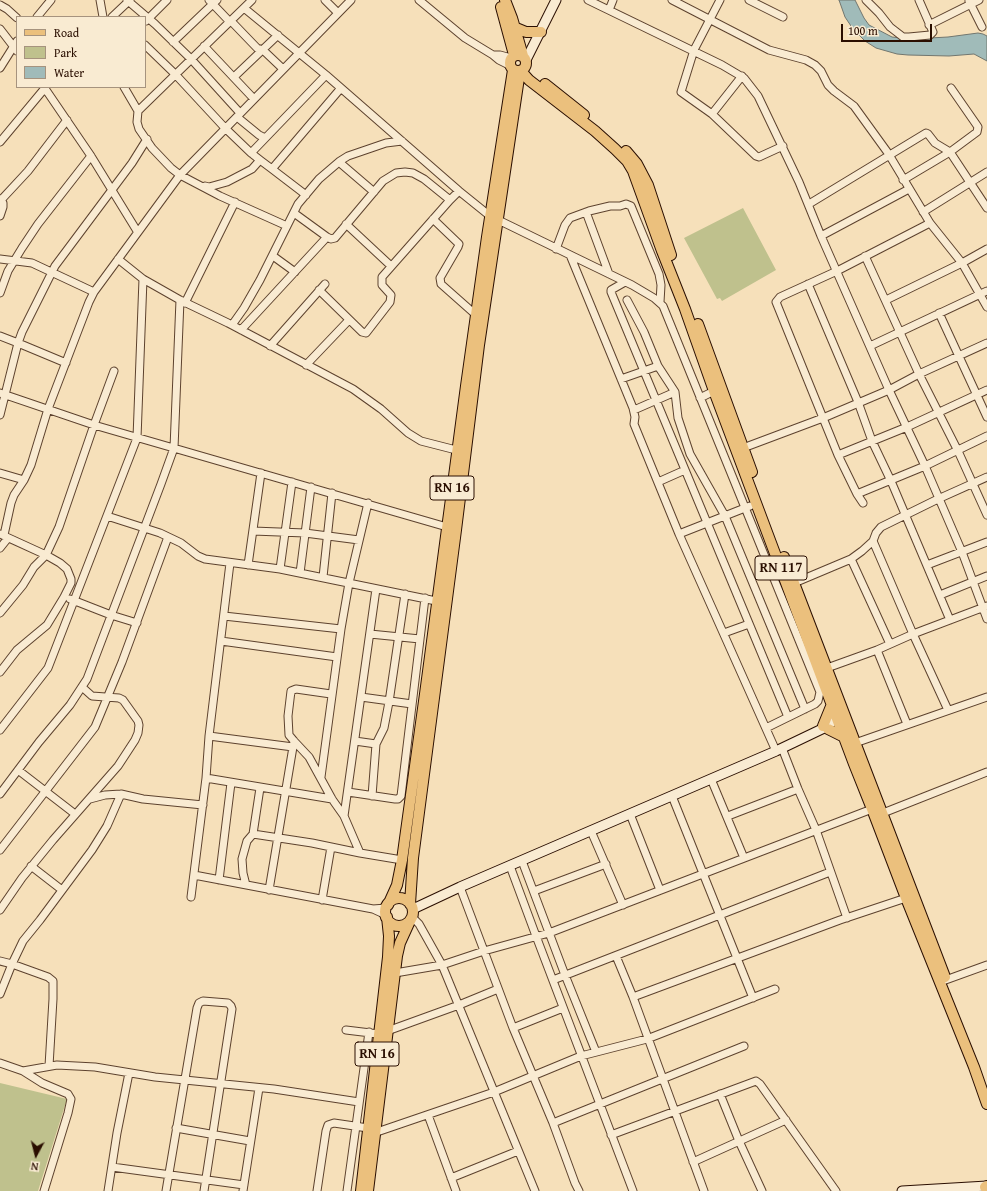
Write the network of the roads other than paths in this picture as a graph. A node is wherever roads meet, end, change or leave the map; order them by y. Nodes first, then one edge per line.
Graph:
1 (51, 0) edge
2 (100, 0) edge
3 (167, 0) edge
4 (252, 0) edge
5 (325, 0) edge
6 (351, 0) edge
7 (419, 0) edge
8 (498, 0) edge
9 (505, 0) edge
10 (556, 0) edge
11 (588, 0) edge
12 (613, 0) edge
13 (672, 0) edge
14 (720, 0) edge
15 (749, 0) edge
16 (866, 0) edge
17 (919, 0) edge
18 (979, 0) edge
19 (129, 1) edge
20 (213, 1) edge
21 (970, 2) edge
22 (0, 5) edge
23 (244, 8) junction
24 (609, 10) junction
25 (338, 13) junction
26 (38, 16) edge
27 (103, 16) edge
28 (115, 16) edge
29 (143, 16) edge
30 (16, 17) edge
31 (783, 17) dead end
32 (147, 20) edge
33 (710, 20) junction
34 (230, 21) junction
35 (929, 24) junction
36 (514, 27) junction
37 (982, 28) dead end
38 (0, 29) edge
39 (541, 32) junction
40 (278, 35) junction
41 (173, 42) junction
42 (16, 46) edge
43 (146, 46) edge
44 (204, 46) junction
45 (261, 50) junction
46 (694, 50) junction
47 (299, 53) junction
48 (3, 57) edge
49 (191, 59) junction
50 (518, 64) junction
51 (0, 68) edge
52 (283, 69) junction
53 (175, 74) junction
54 (326, 75) junction
55 (742, 76) junction
56 (234, 77) junction
57 (45, 88) edge
58 (125, 88) edge
59 (341, 88) junction
60 (951, 88) dead end
61 (254, 99) junction
62 (138, 111) junction
63 (240, 113) junction
64 (712, 114) junction
65 (585, 119) junction
66 (67, 120) junction
67 (225, 128) junction
68 (265, 138) junction
69 (147, 139) junction
70 (402, 141) junction
71 (0, 142) edge
72 (783, 146) junction
73 (251, 152) junction
74 (950, 152) junction
75 (91, 156) junction
76 (889, 156) junction
77 (260, 160) junction
78 (339, 162) junction
79 (272, 169) junction
80 (987, 172) edge
81 (180, 175) junction
82 (903, 180) junction
83 (970, 182) junction
84 (202, 186) junction
85 (112, 189) junction
86 (909, 189) junction
87 (459, 190) junction
88 (374, 192) junction
89 (306, 195) junction
90 (0, 199) edge
91 (450, 200) junction
92 (235, 202) junction
93 (809, 204) junction
94 (987, 208) edge
95 (586, 212) junction
96 (923, 212) junction
97 (294, 213) junction
98 (0, 216) edge
99 (433, 218) junction
100 (494, 218) junction
101 (930, 223) junction
102 (346, 224) junction
103 (287, 226) junction
104 (137, 232) junction
105 (821, 236) junction
106 (327, 237) junction
107 (556, 249) junction
108 (987, 249) edge
109 (570, 255) junction
110 (273, 256) junction
111 (865, 256) junction
112 (0, 259) edge
113 (118, 259) junction
114 (14, 262) junction
115 (962, 263) junction
116 (392, 266) junction
117 (837, 271) junction
118 (52, 272) junction
119 (294, 272) junction
120 (609, 274) junction
121 (143, 279) junction
122 (625, 282) junction
123 (324, 284) dead end
124 (808, 284) junction
125 (319, 290) junction
126 (94, 292) junction
127 (984, 292) edge
128 (0, 294) edge
129 (627, 300) dead end
130 (886, 300) junction
131 (182, 301) junction
132 (660, 302) junction
133 (987, 307) edge
134 (939, 313) junction
135 (476, 315) junction
136 (349, 320) junction
137 (232, 325) junction
138 (241, 330) junction
139 (900, 330) junction
140 (0, 336) edge
141 (18, 343) junction
142 (987, 343) edge
143 (270, 346) junction
144 (870, 346) junction
145 (959, 355) junction
146 (66, 363) junction
147 (306, 365) junction
148 (658, 366) junction
149 (644, 370) junction
150 (114, 371) dead end
151 (919, 374) junction
152 (621, 379) junction
153 (889, 390) junction
154 (987, 390) edge
155 (714, 391) junction
156 (675, 392) junction
157 (2, 394) edge
158 (976, 394) junction
159 (700, 398) junction
160 (656, 400) junction
161 (858, 402) junction
162 (48, 409) junction
163 (634, 410) junction
164 (939, 411) junction
165 (0, 416) edge
166 (987, 417) edge
167 (823, 418) junction
168 (94, 425) junction
169 (907, 427) junction
170 (987, 436) edge
171 (137, 438) junction
172 (872, 441) junction
173 (174, 448) junction
174 (743, 448) junction
175 (958, 451) junction
176 (461, 452) junction
177 (838, 455) junction
178 (925, 466) junction
179 (685, 470) junction
180 (0, 473) edge
181 (261, 473) junction
182 (987, 477) edge
183 (24, 480) junction
184 (891, 481) junction
185 (292, 482) junction
186 (658, 482) junction
187 (973, 483) junction
188 (310, 487) junction
189 (332, 493) junction
190 (857, 494) junction
191 (938, 499) junction
192 (368, 503) junction
193 (863, 503) dead end
194 (756, 504) junction
195 (746, 507) junction
196 (906, 515) junction
197 (987, 515) edge
198 (107, 516) junction
199 (725, 516) junction
200 (707, 523) junction
201 (447, 527) junction
202 (144, 528) junction
203 (253, 531) junction
204 (305, 532) junction
205 (285, 533) junction
206 (679, 534) junction
207 (327, 535) junction
208 (4, 536) edge
209 (168, 537) junction
210 (360, 540) junction
211 (873, 540) junction
212 (987, 542) edge
213 (0, 548) edge
214 (962, 552) junction
215 (46, 555) junction
216 (851, 559) junction
217 (230, 563) junction
218 (248, 565) junction
219 (926, 565) junction
220 (280, 569) junction
221 (300, 573) junction
222 (987, 576) edge
223 (323, 577) junction
224 (973, 581) junction
225 (349, 583) junction
226 (794, 583) junction
227 (376, 589) junction
228 (405, 594) junction
229 (940, 595) junction
230 (64, 597) junction
231 (425, 598) junction
232 (74, 601) junction
233 (442, 602) junction
234 (985, 607) edge
235 (0, 613) edge
236 (111, 615) junction
237 (224, 616) junction
238 (987, 618) edge
239 (950, 620) junction
240 (137, 623) junction
241 (749, 624) junction
242 (341, 629) junction
243 (724, 633) junction
244 (370, 634) junction
245 (914, 634) junction
246 (399, 637) junction
247 (420, 639) junction
248 (221, 640) junction
249 (890, 644) junction
250 (877, 650) junction
251 (337, 657) junction
252 (827, 668) junction
253 (0, 671) edge
254 (82, 687) junction
255 (824, 691) junction
256 (331, 694) junction
257 (108, 697) junction
258 (361, 697) junction
259 (987, 697) edge
260 (389, 702) junction
261 (412, 704) junction
262 (832, 704) junction
263 (805, 709) junction
264 (948, 710) junction
265 (788, 717) junction
266 (843, 724) junction
267 (907, 724) junction
268 (766, 728) junction
269 (824, 728) junction
270 (0, 730) edge
271 (209, 736) junction
272 (355, 741) junction
273 (855, 743) junction
274 (293, 744) junction
275 (376, 744) junction
276 (779, 749) junction
277 (407, 750) junction
278 (418, 751) junction
279 (18, 770) junction
280 (987, 772) edge
281 (321, 777) junction
282 (206, 778) junction
283 (711, 779) junction
284 (231, 783) junction
285 (260, 788) junction
286 (798, 789) junction
287 (46, 790) junction
288 (286, 792) junction
289 (348, 792) junction
290 (0, 794) edge
291 (121, 794) junction
292 (372, 796) junction
293 (672, 796) junction
294 (88, 799) junction
295 (332, 799) junction
296 (202, 805) junction
297 (872, 809) junction
298 (883, 813) junction
299 (75, 814) junction
300 (630, 814) junction
301 (344, 816) junction
302 (728, 816) junction
303 (816, 830) junction
304 (591, 831) junction
305 (253, 834) junction
306 (279, 837) junction
307 (331, 847) junction
308 (0, 850) edge
309 (360, 853) junction
310 (744, 858) junction
311 (402, 860) junction
312 (522, 860) junction
313 (606, 864) junction
314 (32, 866) junction
315 (510, 866) junction
316 (830, 872) junction
317 (702, 874) junction
318 (194, 875) junction
319 (219, 880) junction
320 (246, 885) junction
321 (460, 887) junction
322 (62, 890) junction
323 (270, 890) junction
324 (660, 890) junction
325 (534, 891) junction
326 (191, 897) dead end
327 (906, 898) junction
328 (322, 900) junction
329 (623, 905) junction
330 (0, 910) edge
331 (387, 911) junction
332 (411, 913) junction
333 (720, 916) junction
334 (847, 918) junction
335 (549, 933) junction
336 (536, 936) junction
337 (484, 951) junction
338 (616, 956) junction
339 (736, 957) junction
340 (0, 961) edge
341 (12, 964) junction
342 (442, 965) junction
343 (987, 965) edge
344 (395, 973) junction
345 (565, 975) junction
346 (553, 980) junction
347 (943, 981) junction
348 (498, 989) junction
349 (775, 990) dead end
350 (0, 994) edge
351 (633, 997) junction
352 (753, 998) junction
353 (458, 1005) junction
354 (563, 1008) junction
355 (513, 1028) junction
356 (346, 1030) dead end
357 (369, 1032) junction
358 (383, 1033) junction
359 (647, 1039) junction
360 (744, 1046) dead end
361 (596, 1052) junction
362 (581, 1056) junction
363 (0, 1063) edge
364 (49, 1066) junction
365 (22, 1070) junction
366 (128, 1073) junction
367 (534, 1075) junction
368 (662, 1079) junction
369 (184, 1080) junction
370 (221, 1083) junction
371 (987, 1085) edge
372 (259, 1088) junction
373 (494, 1092) junction
374 (720, 1094) junction
375 (359, 1102) junction
376 (987, 1104) edge
377 (600, 1105) junction
378 (674, 1112) junction
379 (428, 1115) junction
380 (786, 1120) junction
381 (553, 1122) junction
382 (356, 1126) junction
383 (176, 1128) junction
384 (371, 1130) junction
385 (213, 1134) junction
386 (611, 1135) junction
387 (250, 1141) junction
388 (739, 1141) junction
389 (518, 1151) junction
390 (693, 1162) junction
391 (112, 1167) junction
392 (169, 1174) junction
393 (451, 1178) junction
394 (206, 1180) junction
395 (986, 1186) edge
396 (243, 1188) edge
397 (44, 1191) edge
398 (108, 1191) edge
399 (166, 1191) edge
400 (204, 1191) edge
401 (317, 1191) edge
402 (347, 1191) edge
403 (361, 1191) edge
404 (368, 1191) edge
405 (456, 1191) edge
406 (535, 1191) edge
407 (579, 1191) edge
408 (633, 1191) edge
409 (704, 1191) edge
410 (762, 1191) edge
411 (836, 1191) edge
412 (902, 1191) edge

1 - 26 street
2 - 27 street
3 - 32 street
4 - 23 street
5 - 25 street
6 - 25 street
7 - 50 street
8 - 50 main road, RN 16
9 - 36 main road, RN 16
10 - 39 street
11 - 24 street
12 - 24 street
13 - 33 street
14 - 33 street
15 - 31 street
16 - 35 street
17 - 35 street
18 - 21 street
19 - 28 street
19 - 29 street
20 - 34 street
20 - 41 street
21 - 35 street
21 - 37 street
22 - 30 street
23 - 34 street
23 - 40 street
24 - 46 street
25 - 47 street
32 - 41 street
33 - 46 street
33 - 76 street
34 - 44 street
34 - 45 street
36 - 39 main road
36 - 50 main road, RN 16
38 - 42 street
39 - 50 street
40 - 45 street
40 - 47 street
41 - 49 street
42 - 48 street
43 - 53 street
44 - 49 street
44 - 56 street
45 - 52 street
45 - 56 street
46 - 55 street
46 - 64 street
47 - 52 street
47 - 54 street
48 - 51 street
49 - 53 street
49 - 63 street
50 - 65 main road, RN 117
50 - 100 main road, RN 16
52 - 61 street
53 - 62 street
53 - 67 street
54 - 59 street
54 - 68 street
55 - 64 street
55 - 72 street
56 - 61 street
57 - 66 street
57 - 71 street
58 - 62 street
59 - 70 street
59 - 79 street
60 - 74 street
61 - 63 street
62 - 69 street
63 - 67 street
63 - 68 street
64 - 72 street
65 - 155 main road, RN 117
65 - 174 main road, RN 117
66 - 75 street
66 - 90 street
67 - 73 street
67 - 81 street
68 - 73 street
69 - 81 street
69 - 85 street
70 - 78 street
70 - 87 street
72 - 93 street
73 - 77 street
74 - 76 street
74 - 82 street
74 - 83 street
75 - 85 street
75 - 114 street
76 - 82 street
76 - 93 street
77 - 79 street
77 - 84 street
78 - 88 street
78 - 89 street
79 - 89 street
80 - 83 street
81 - 84 street
81 - 104 street
82 - 86 street
83 - 94 street
83 - 96 street
84 - 92 street
85 - 104 street
85 - 118 street
86 - 96 street
86 - 105 street
87 - 91 street
87 - 100 street
88 - 91 street
88 - 102 street
89 - 97 street
90 - 98 street
91 - 99 street
92 - 103 street
92 - 131 street
93 - 105 street
95 - 107 street
95 - 120 street
95 - 132 street
96 - 101 street
97 - 103 street
97 - 106 street
99 - 116 street
99 - 135 street
100 - 107 street
100 - 135 main road, RN 16
100 - 176 main road, RN 16
101 - 111 street
101 - 115 street
102 - 106 street
102 - 116 street
103 - 110 street
104 - 113 street
105 - 117 street
106 - 119 street
107 - 109 street
108 - 115 street
109 - 120 street
109 - 152 street
110 - 119 street
110 - 137 street
111 - 117 street
111 - 130 street
112 - 114 street
113 - 121 street
113 - 126 street
114 - 118 street
114 - 128 street
115 - 127 street
115 - 130 street
116 - 136 street
117 - 124 street
117 - 144 street
118 - 126 street
118 - 141 street
119 - 138 street
120 - 122 street
121 - 131 street
121 - 171 street
122 - 132 street
122 - 149 street
123 - 125 street
124 - 161 street
124 - 167 street
125 - 136 street
125 - 143 street
126 - 146 street
127 - 133 street
127 - 134 street
129 - 148 street
130 - 139 street
131 - 137 street
131 - 173 street
132 - 159 street
134 - 139 street
134 - 145 street
135 - 176 main road, RN 16
136 - 147 street
137 - 138 street
138 - 143 street
139 - 144 street
139 - 151 street
140 - 141 street
141 - 146 street
141 - 157 street
142 - 145 street
143 - 147 street
144 - 153 street
145 - 151 street
145 - 158 street
146 - 162 street
147 - 176 street
148 - 149 street
148 - 156 street
149 - 152 street
149 - 160 street
150 - 168 street
151 - 153 street
151 - 164 street
152 - 163 street
153 - 161 street
153 - 169 street
154 - 158 street
155 - 159 street
155 - 194 main road, RN 117
156 - 160 street
156 - 199 street
157 - 162 street
157 - 165 street
158 - 164 street
158 - 166 street
159 - 195 street
160 - 163 street
160 - 179 street
161 - 167 street
161 - 172 street
162 - 168 street
162 - 183 street
163 - 186 street
164 - 169 street
164 - 175 street
167 - 174 street
167 - 177 street
168 - 171 street
168 - 215 street
169 - 172 street
169 - 178 street
170 - 175 street
171 - 173 street
171 - 198 street
172 - 177 street
172 - 184 street
173 - 181 street
173 - 202 street
174 - 226 main road, RN 117
175 - 178 street
175 - 187 street
176 - 201 main road, RN 16
176 - 233 main road, RN 16
177 - 190 street
178 - 184 street
178 - 191 street
179 - 186 street
179 - 200 street
180 - 183 street
181 - 185 street
181 - 203 street
182 - 187 street
183 - 208 street
184 - 190 street
184 - 196 street
185 - 188 street
185 - 205 street
186 - 206 street
187 - 191 street
187 - 197 street
188 - 189 street
188 - 204 street
189 - 192 street
189 - 207 street
190 - 193 street
191 - 196 street
191 - 214 street
192 - 201 street
192 - 210 street
194 - 195 street
194 - 255 main road, RN 117
195 - 199 street
195 - 255 street
196 - 211 street
196 - 219 street
198 - 202 street
198 - 232 street
199 - 200 street
199 - 263 street
200 - 206 street
200 - 241 street
201 - 233 main road, RN 16
202 - 209 street
202 - 236 street
203 - 205 street
203 - 218 street
204 - 205 street
204 - 207 street
204 - 221 street
205 - 220 street
206 - 243 street
207 - 210 street
207 - 223 street
208 - 213 street
208 - 215 street
209 - 217 street
209 - 240 street
210 - 225 street
211 - 216 street
211 - 245 street
212 - 214 street
214 - 219 street
214 - 224 street
215 - 230 street
215 - 235 street
216 - 226 street
216 - 249 street
217 - 218 street
217 - 237 street
218 - 220 street
219 - 229 street
220 - 221 street
221 - 223 street
222 - 224 street
223 - 225 street
224 - 229 street
224 - 234 street
225 - 227 street
225 - 242 street
226 - 252 main road, RN 117
227 - 228 street
227 - 244 street
228 - 231 street
228 - 246 street
229 - 239 street
230 - 232 street
230 - 253 street
231 - 233 street
231 - 247 street
232 - 236 street
232 - 270 street
233 - 278 main road, RN 16
233 - 332 main road, RN 16
234 - 238 street
234 - 239 street
236 - 240 street
236 - 254 street
237 - 242 street
237 - 248 street
239 - 245 street
240 - 257 street
241 - 243 street
241 - 265 street
242 - 251 street
243 - 268 street
244 - 246 street
244 - 258 street
245 - 249 street
245 - 264 street
246 - 247 street
246 - 260 street
247 - 261 street
248 - 251 street
248 - 271 street
249 - 250 street
250 - 252 street
250 - 267 street
251 - 256 street
252 - 266 main road, RN 117
254 - 257 street
254 - 279 street
255 - 262 main road, RN 117
255 - 263 street
256 - 274 street
256 - 281 street
257 - 287 street
257 - 294 street
258 - 260 street
258 - 272 street
259 - 264 street
260 - 261 street
260 - 275 street
261 - 277 street
262 - 266 main road, RN 117
262 - 269 main road
263 - 265 street
264 - 267 street
265 - 268 street
266 - 269 main road
266 - 269 street
266 - 273 main road, RN 117
266 - 297 main road, RN 117
267 - 273 street
268 - 276 street
269 - 276 street
271 - 274 street
271 - 282 street
272 - 275 street
272 - 289 street
273 - 298 main road, RN 117
274 - 281 street
274 - 288 street
275 - 292 street
276 - 283 street
276 - 286 street
277 - 278 street
277 - 292 street
278 - 311 main road, RN 16
279 - 287 street
279 - 290 street
280 - 298 street
281 - 295 street
282 - 284 street
282 - 296 street
283 - 293 street
283 - 302 street
284 - 285 street
284 - 319 street
285 - 288 street
285 - 305 street
286 - 302 street
286 - 303 street
287 - 299 street
287 - 308 street
288 - 295 street
288 - 306 street
289 - 292 street
289 - 301 street
291 - 294 street
291 - 296 street
291 - 322 street
293 - 300 street
293 - 317 street
294 - 299 street
295 - 301 street
296 - 318 street
297 - 303 street
297 - 327 main road, RN 117
298 - 347 main road, RN 117
299 - 314 street
300 - 304 street
300 - 324 street
301 - 309 street
302 - 310 street
303 - 310 street
303 - 316 street
304 - 312 street
304 - 313 street
305 - 306 street
305 - 320 street
306 - 307 street
306 - 323 street
307 - 309 street
307 - 328 street
309 - 311 street
310 - 317 street
311 - 331 main road, RN 16
312 - 315 street
312 - 325 street
313 - 325 street
313 - 329 street
314 - 322 street
314 - 330 street
315 - 321 street
315 - 336 street
316 - 333 street
316 - 334 street
317 - 324 street
317 - 333 street
318 - 319 street
318 - 326 street
319 - 320 street
320 - 323 street
321 - 332 street
321 - 337 street
322 - 341 street
323 - 328 street
324 - 329 street
325 - 335 street
327 - 334 street
327 - 347 main road, RN 117
328 - 331 street
329 - 335 street
331 - 332 main road
331 - 332 main road
331 - 358 main road, RN 16
332 - 342 street
332 - 344 main road, RN 16
333 - 338 street
333 - 339 street
334 - 339 street
335 - 336 street
335 - 345 street
336 - 337 street
336 - 346 street
337 - 342 street
337 - 348 street
338 - 345 street
338 - 351 street
339 - 351 street
339 - 352 street
340 - 341 street
341 - 350 street
341 - 364 street
342 - 344 street
342 - 353 street
343 - 347 street
344 - 358 main road, RN 16
345 - 346 street
345 - 361 street
346 - 354 street
347 - 371 main road, RN 117
347 - 376 main road, RN 117
348 - 353 street
348 - 355 street
349 - 352 street
351 - 359 street
352 - 359 street
353 - 358 street
353 - 373 street
354 - 355 street
354 - 362 street
355 - 367 street
356 - 357 street
357 - 358 street
357 - 375 street
358 - 384 main road, RN 16
359 - 361 street
359 - 368 street
360 - 368 street
361 - 362 street
362 - 367 street
362 - 377 street
363 - 365 street
364 - 365 street
364 - 366 street
365 - 397 street
366 - 369 street
366 - 391 street
367 - 373 street
367 - 381 street
368 - 377 street
368 - 378 street
369 - 370 street
369 - 370 street
369 - 383 street
370 - 372 street
370 - 385 street
372 - 375 street
372 - 387 street
373 - 379 street
373 - 389 street
374 - 378 street
374 - 380 street
374 - 388 street
375 - 382 street
377 - 381 street
377 - 386 street
378 - 386 street
378 - 390 street
379 - 384 street
379 - 393 street
380 - 388 street
380 - 411 street
381 - 407 street
382 - 384 street
382 - 401 street
382 - 402 street
383 - 385 street
383 - 392 street
384 - 403 main road, RN 16
384 - 404 main road, RN 16
385 - 387 street
385 - 394 street
386 - 408 street
387 - 396 street
388 - 390 street
388 - 410 street
389 - 393 street
389 - 406 street
390 - 409 street
391 - 392 street
391 - 398 street
392 - 394 street
392 - 399 street
393 - 405 street
394 - 396 street
394 - 400 street
395 - 412 street

